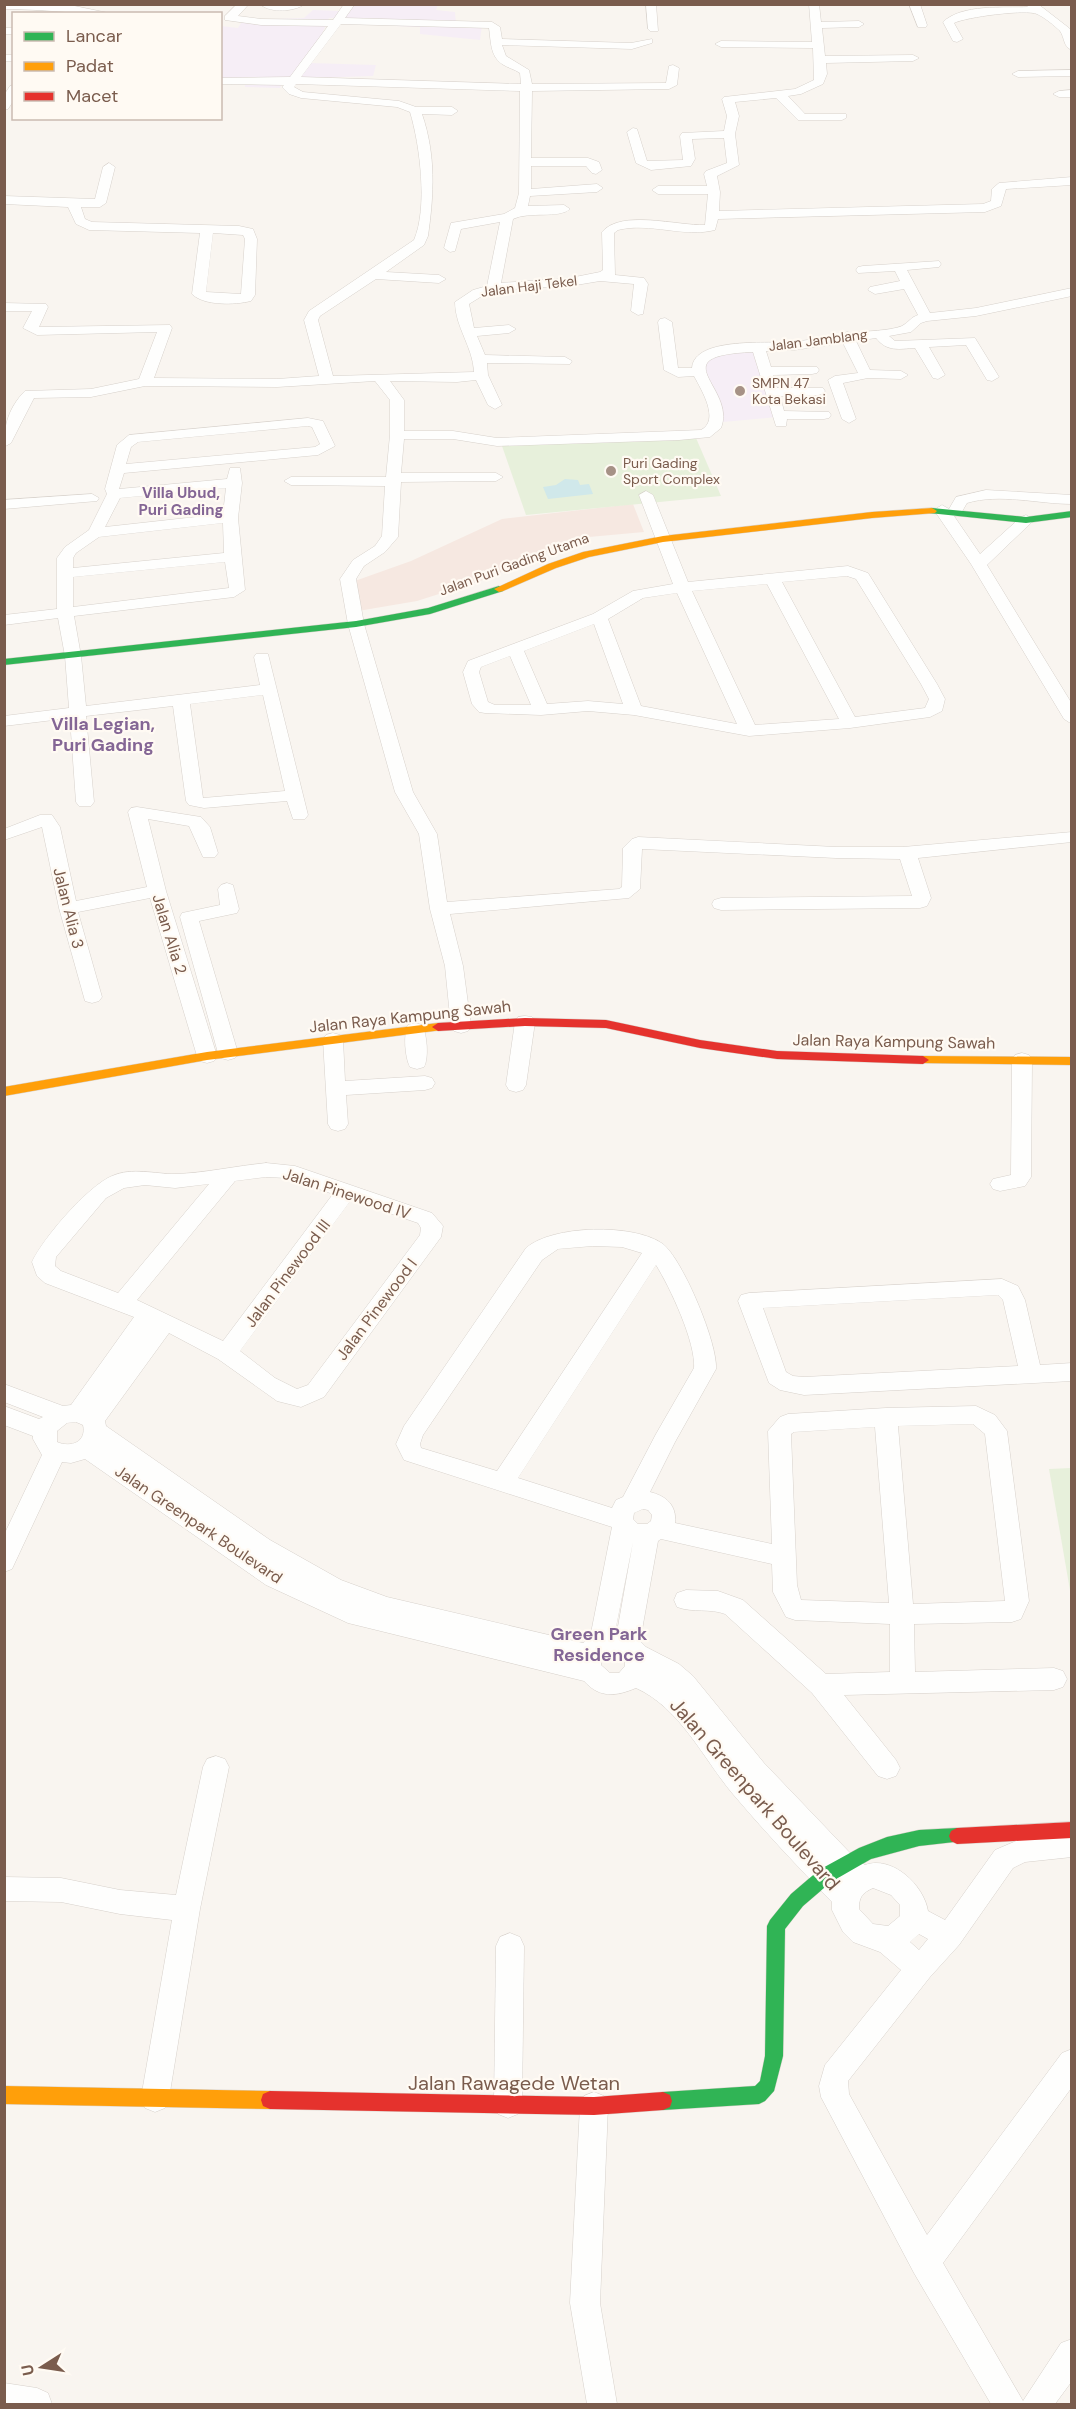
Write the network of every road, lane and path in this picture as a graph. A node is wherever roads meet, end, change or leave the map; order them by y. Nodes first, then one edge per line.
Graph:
1 (244, 4) edge
2 (300, 4) edge
3 (350, 4) edge
4 (651, 4) edge
5 (814, 4) edge
6 (266, 5) edge
7 (905, 5) edge
8 (914, 5) edge
9 (4, 6) edge
10 (17, 7) junction
11 (1034, 7) edge
12 (94, 12) edge
13 (4, 19) edge
14 (338, 22) junction
15 (859, 24) dead end
16 (815, 25) junction
17 (922, 25) dead end
18 (654, 29) dead end
19 (957, 39) dead end
20 (497, 42) junction
21 (648, 42) dead end
22 (721, 44) dead end
23 (816, 45) junction
24 (1071, 47) edge
25 (913, 58) dead end
26 (818, 60) junction
27 (673, 68) dead end
28 (1071, 73) edge
29 (1018, 74) dead end
30 (293, 80) junction
31 (222, 81) edge
32 (526, 88) junction
33 (12, 92) edge
34 (1071, 93) edge
35 (779, 94) junction
36 (1059, 94) dead end
37 (4, 106) edge
38 (415, 110) junction
39 (452, 111) dead end
40 (842, 116) dead end
41 (633, 132) dead end
42 (729, 134) junction
43 (525, 162) junction
44 (109, 167) dead end
45 (596, 170) dead end
46 (1071, 182) edge
47 (597, 188) dead end
48 (658, 190) dead end
49 (713, 190) junction
50 (525, 193) junction
51 (4, 200) edge
52 (73, 204) junction
53 (564, 209) dead end
54 (521, 210) junction
55 (712, 215) junction
56 (507, 218) junction
57 (207, 230) junction
58 (450, 248) dead end
59 (934, 264) dead end
60 (899, 267) junction
61 (863, 270) dead end
62 (374, 275) junction
63 (601, 277) junction
64 (439, 279) dead end
65 (907, 284) junction
66 (493, 288) junction
67 (875, 291) dead end
68 (1071, 292) edge
69 (4, 307) edge
70 (638, 311) dead end
71 (926, 317) junction
72 (665, 322) dead end
73 (508, 329) dead end
74 (471, 332) junction
75 (880, 333) junction
76 (848, 336) junction
77 (920, 344) junction
78 (759, 349) junction
79 (809, 350) dead end
80 (479, 359) junction
81 (565, 361) dead end
82 (765, 370) junction
83 (812, 370) dead end
84 (699, 372) junction
85 (865, 374) junction
86 (481, 375) junction
87 (901, 375) dead end
88 (938, 375) dead end
89 (379, 377) junction
90 (993, 377) dead end
91 (327, 380) junction
92 (145, 382) junction
93 (818, 391) dead end
94 (772, 392) junction
95 (495, 405) dead end
96 (824, 415) dead end
97 (849, 419) dead end
98 (397, 435) junction
99 (4, 443) edge
100 (234, 459) junction
101 (118, 469) junction
102 (496, 477) dead end
103 (394, 480) junction
104 (291, 481) dead end
105 (235, 483) junction
106 (114, 494) junction
107 (646, 495) dead end
108 (92, 498) dead end
109 (1071, 500) edge
110 (4, 505) edge
111 (948, 511) junction
112 (1071, 514) edge
113 (230, 519) junction
114 (1026, 520) junction
115 (95, 533) junction
116 (663, 539) junction
117 (232, 557) junction
118 (979, 564) junction
119 (65, 573) junction
120 (773, 579) junction
121 (682, 586) junction
122 (66, 615) junction
123 (599, 617) junction
124 (4, 620) edge
125 (356, 624) junction
126 (515, 648) junction
127 (73, 656) junction
128 (262, 657) dead end
129 (4, 662) edge
130 (270, 689) junction
131 (181, 701) junction
132 (541, 710) junction
133 (634, 710) junction
134 (77, 713) junction
135 (1071, 719) edge
136 (4, 721) edge
137 (850, 723) junction
138 (749, 731) junction
139 (294, 795) junction
140 (85, 802) dead end
141 (299, 815) dead end
142 (4, 834) edge
143 (1071, 837) edge
144 (209, 853) dead end
145 (907, 853) junction
146 (227, 889) dead end
147 (157, 891) junction
148 (720, 904) dead end
149 (68, 908) junction
150 (439, 909) junction
151 (92, 997) dead end
152 (525, 1022) junction
153 (461, 1026) junction
154 (415, 1030) junction
155 (333, 1040) junction
156 (228, 1053) junction
157 (207, 1056) junction
158 (1022, 1060) junction
159 (1071, 1061) edge
160 (417, 1062) dead end
161 (425, 1083) dead end
162 (516, 1085) dead end
163 (335, 1089) junction
164 (4, 1092) edge
165 (338, 1124) dead end
166 (229, 1174) junction
167 (1000, 1184) dead end
168 (346, 1192) junction
169 (432, 1226) joint
170 (655, 1250) junction
171 (122, 1303) junction
172 (155, 1319) junction
173 (227, 1353) junction
174 (1071, 1372) edge
175 (1031, 1374) junction
176 (4, 1393) edge
177 (4, 1415) edge
178 (886, 1417) junction
179 (83, 1426) junction
180 (50, 1442) junction
181 (502, 1483) junction
182 (633, 1512) junction
183 (653, 1532) junction
184 (784, 1557) junction
185 (4, 1562) edge
186 (686, 1600) dead end
187 (902, 1614) junction
188 (593, 1657) junction
189 (633, 1658) junction
190 (1054, 1679) dead end
191 (903, 1683) junction
192 (821, 1685) junction
193 (216, 1767) dead end
194 (887, 1768) dead end
195 (1071, 1830) edge
196 (1071, 1846) edge
197 (844, 1879) junction
198 (4, 1889) edge
199 (187, 1909) junction
200 (913, 1917) junction
201 (949, 1936) junction
202 (885, 1939) junction
203 (510, 1946) dead end
204 (920, 1968) junction
205 (1071, 2063) edge
206 (4, 2095) edge
207 (154, 2098) junction
208 (508, 2104) junction
209 (594, 2106) junction
210 (925, 2262) junction
211 (1071, 2354) edge
212 (4, 2398) edge
213 (37, 2404) edge
214 (602, 2404) edge
215 (1008, 2404) edge
216 (1037, 2404) edge

1 - 14 street
2 - 6 street
3 - 14 street
4 - 18 street
5 - 16 street
7 - 8 street
8 - 17 street
9 - 10 street
10 - 12 street
10 - 13 street
11 - 19 street
11 - 24 street
14 - 20 street
14 - 30 street
15 - 16 street
16 - 23 street
20 - 21 street
20 - 32 street
22 - 23 street
23 - 26 street
25 - 26 street
26 - 35 street
27 - 32 street
28 - 29 street
30 - 31 street
30 - 32 street
30 - 38 street
32 - 43 street
33 - 37 street
34 - 36 street
35 - 40 street
35 - 42 street
38 - 39 street
38 - 62 street
41 - 42 street
42 - 49 street
43 - 45 street
43 - 50 street
44 - 52 street
46 - 55 street
47 - 50 street
48 - 49 street
49 - 55 street
50 - 54 street
51 - 52 street
52 - 57 street
53 - 54 street
54 - 56 street
55 - 63 street, Jalan Haji Tekel
56 - 58 street
56 - 66 street
57 - 57 street
59 - 60 street
60 - 61 street
60 - 65 street
62 - 64 street
62 - 91 street
63 - 66 street, Jalan Haji Tekel
63 - 70 street
65 - 67 street
65 - 71 street
66 - 74 street, Jalan Haji Tekel
68 - 71 street, Jalan Jamblang
69 - 92 street
71 - 75 street, Jalan Jamblang
72 - 84 street
73 - 74 street
74 - 80 street, Jalan Haji Tekel
75 - 76 street, Jalan Jamblang
75 - 77 street
76 - 78 street, Jalan Jamblang
76 - 85 street
77 - 88 street
77 - 90 street
78 - 79 street
78 - 82 street
78 - 84 street, Jalan Jamblang
80 - 81 street
80 - 86 street, Jalan Haji Tekel
82 - 83 street
82 - 94 street
84 - 98 street
85 - 87 street
85 - 97 street
86 - 89 street
86 - 95 street, Jalan Haji Tekel
89 - 91 street
89 - 98 street
91 - 92 street
92 - 99 street
93 - 94 street
94 - 96 street
98 - 103 street
100 - 101 street
100 - 101 street
100 - 105 street
101 - 106 street
102 - 103 street
103 - 104 street
103 - 125 street
105 - 106 street
105 - 113 street
106 - 115 street
107 - 116 street
108 - 110 street
109 - 111 street
111 - 114 street, Jalan Puri Gading Utama
111 - 116 street, Jalan Puri Gading Utama
111 - 118 street
112 - 114 street, Jalan Puri Gading Utama
113 - 115 street
113 - 117 street
114 - 118 street
115 - 119 street
116 - 121 street
116 - 125 street, Jalan Puri Gading Utama
117 - 119 street
117 - 122 street
118 - 135 street
119 - 122 street
120 - 121 street
120 - 137 street
120 - 137 street
121 - 123 street
121 - 138 street
122 - 124 street
122 - 127 street
123 - 126 street
123 - 133 street
125 - 127 street, Jalan Puri Gading Utama
125 - 150 street
126 - 132 street
126 - 132 street
127 - 129 street, Jalan Puri Gading Utama
127 - 134 street
128 - 130 street
130 - 131 street
130 - 139 street
131 - 134 street
131 - 139 street
132 - 133 street
133 - 138 street
134 - 136 street
134 - 140 street
137 - 138 street
139 - 141 street
142 - 149 street, Jalan Alia 3
143 - 145 street
144 - 147 street, Jalan Alia 2
145 - 148 street
145 - 150 street
146 - 156 street
147 - 149 street
147 - 157 street, Jalan Alia 2
149 - 151 street, Jalan Alia 3
150 - 153 street
152 - 153 street, Jalan Raya Kampung Sawah
152 - 158 street, Jalan Raya Kampung Sawah
152 - 162 street
153 - 154 street, Jalan Raya Kampung Sawah
154 - 155 street, Jalan Raya Kampung Sawah
154 - 160 street
155 - 156 street, Jalan Raya Kampung Sawah
155 - 163 street
156 - 157 street, Jalan Raya Kampung Sawah
157 - 164 street, Jalan Raya Kampung Sawah
158 - 159 street, Jalan Raya Kampung Sawah
158 - 167 street
161 - 163 street
163 - 165 street
166 - 168 street, Jalan Pinewood IV
166 - 171 street
166 - 171 street, Jalan Pinewood IV
168 - 169 street, Jalan Pinewood IV
168 - 173 street, Jalan Pinewood III
169 - 173 street, Jalan Pinewood I
170 - 181 street
170 - 181 street
170 - 182 street
171 - 172 street
172 - 173 street
172 - 179 street
174 - 175 street
175 - 175 street
176 - 179 street, Jalan Greenpark Boulevard
177 - 180 street
178 - 184 street
178 - 187 street
178 - 187 street
179 - 180 street
179 - 180 street
179 - 188 street, Jalan Greenpark Boulevard
180 - 185 street
181 - 182 street
182 - 183 street
182 - 183 street
182 - 188 street
183 - 184 street
183 - 189 street
184 - 187 street
186 - 192 street
187 - 191 street
188 - 189 street
188 - 189 street
189 - 197 street, Jalan Greenpark Boulevard
190 - 191 street
191 - 192 street
192 - 194 street
193 - 199 street
195 - 197 street, Jalan Rawagede Wetan
196 - 201 street
197 - 200 street
197 - 202 street
197 - 209 street, Jalan Rawagede Wetan
198 - 199 street
199 - 207 street
200 - 201 street
200 - 202 street
201 - 204 street
202 - 204 street
203 - 208 street
204 - 210 street
205 - 210 street
206 - 207 street, Jalan Rawagede Wetan
207 - 208 street, Jalan Rawagede Wetan
208 - 209 street, Jalan Rawagede Wetan
209 - 214 street
210 - 215 street
211 - 216 street
212 - 213 street

